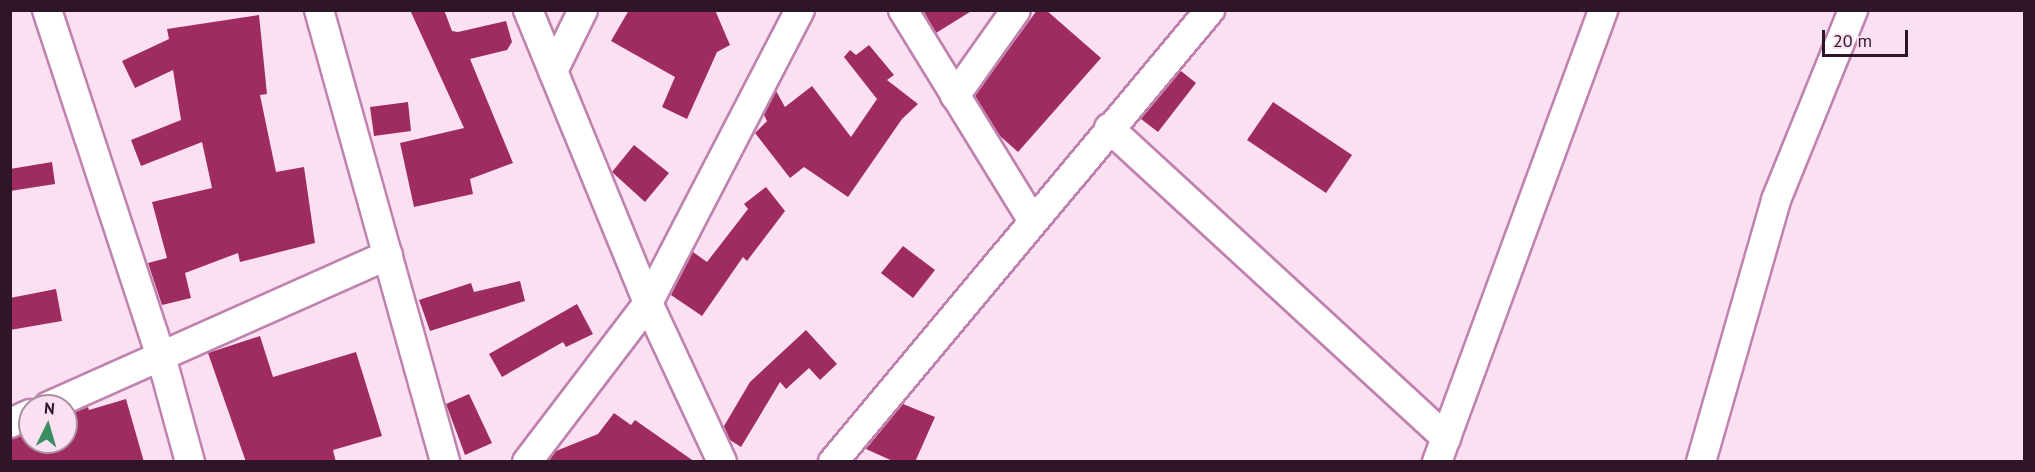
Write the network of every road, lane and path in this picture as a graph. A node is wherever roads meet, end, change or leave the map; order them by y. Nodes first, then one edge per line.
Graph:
1 (47, 10) edge
2 (318, 10) edge
3 (528, 10) edge
4 (584, 10) edge
5 (800, 10) edge
6 (903, 10) edge
7 (1016, 10) edge
8 (1210, 10) edge
9 (1603, 10) edge
10 (1853, 10) edge
11 (553, 71) junction
12 (956, 96) junction
13 (1109, 128) junction
14 (1032, 220) junction
15 (388, 255) junction
16 (648, 303) junction
17 (161, 356) junction
18 (76, 394) edge
19 (1441, 450) edge
20 (833, 461) edge
21 (190, 462) edge
22 (445, 462) edge
23 (527, 462) edge
24 (722, 462) edge
25 (1701, 462) edge

1 - 17 street
2 - 15 street
3 - 11 street
4 - 11 street
5 - 16 street
6 - 12 street
7 - 12 street
8 - 13 street
9 - 19 street
10 - 25 street
11 - 16 street
12 - 14 street
13 - 14 street
13 - 19 street
14 - 20 street
15 - 17 street
15 - 22 street
16 - 23 street
16 - 24 street
17 - 18 street
17 - 21 street

